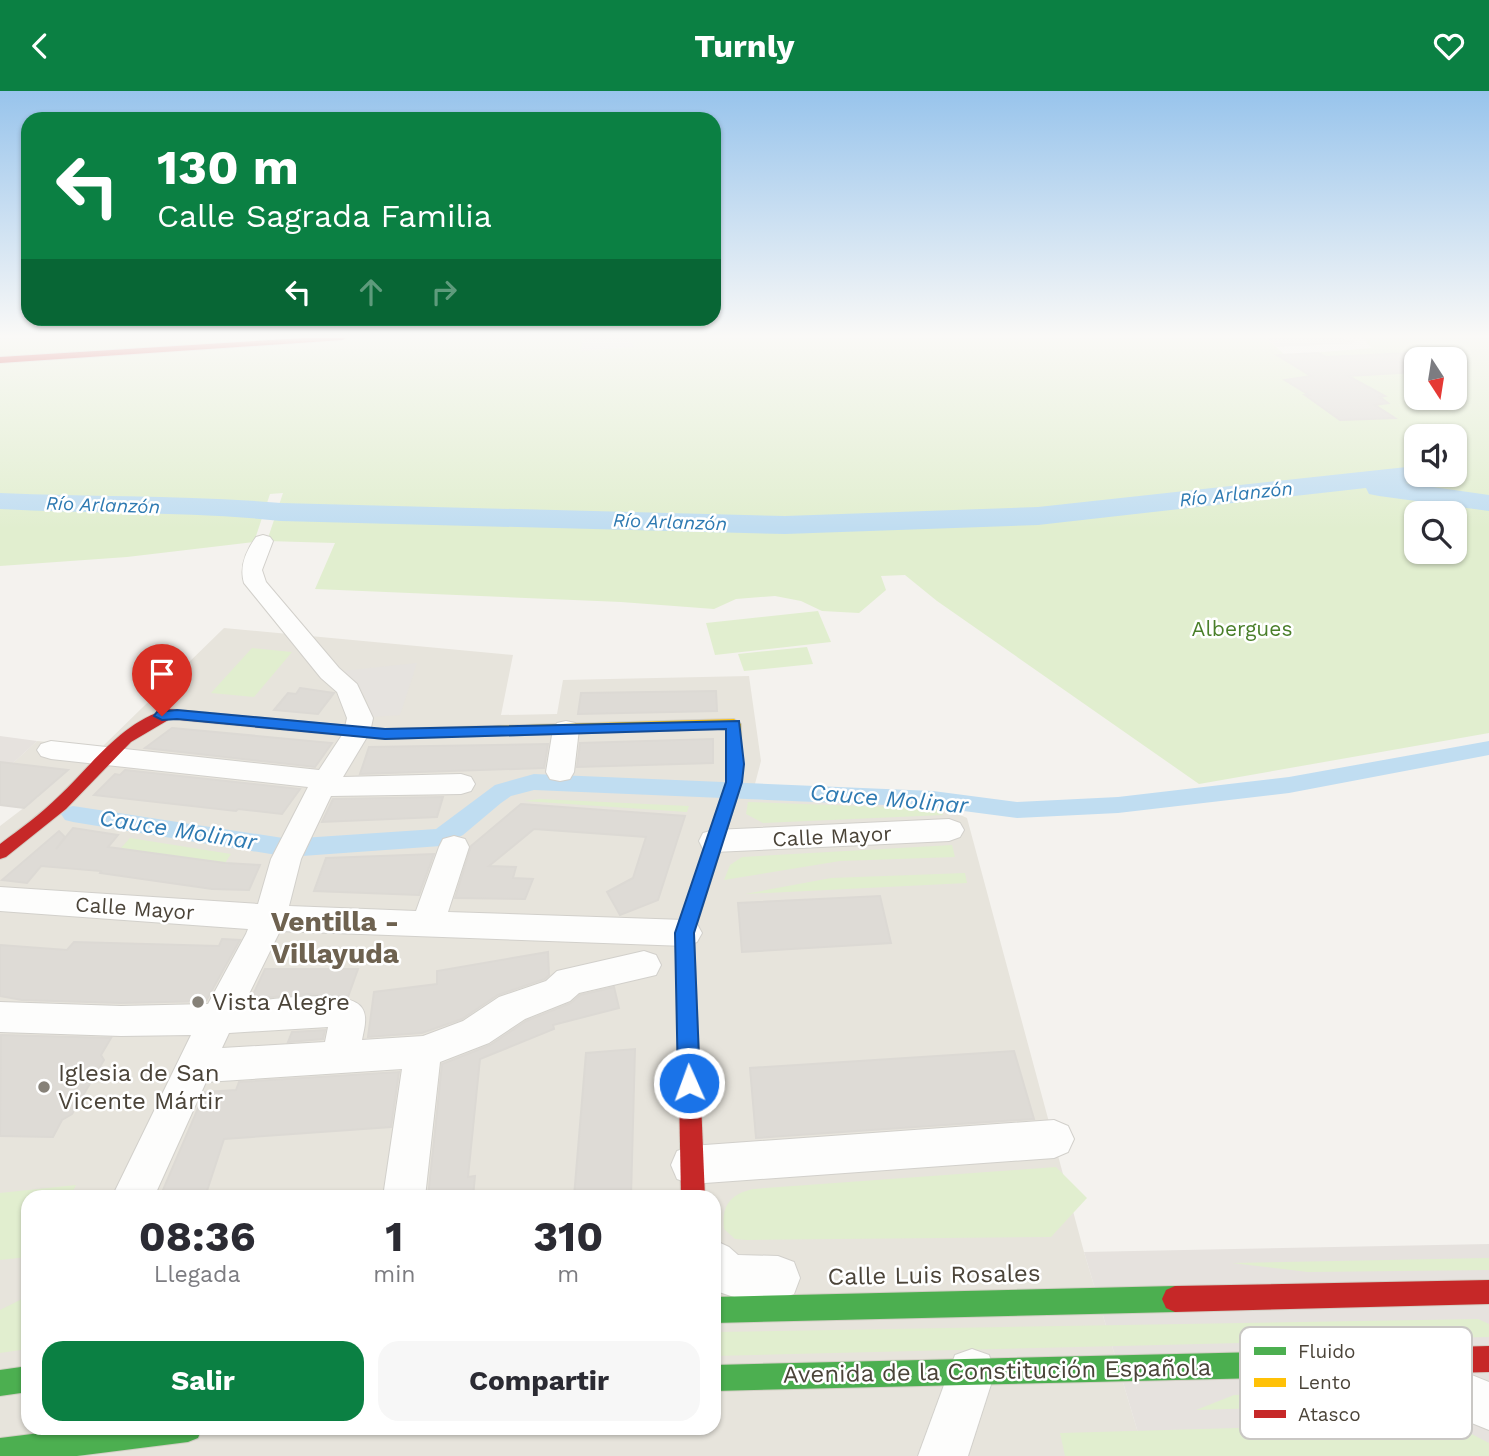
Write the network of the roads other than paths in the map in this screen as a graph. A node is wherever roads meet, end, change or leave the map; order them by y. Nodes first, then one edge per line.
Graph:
1 (263, 541) dead end
2 (566, 729) junction
3 (357, 732) junction
4 (51, 750) dead end
5 (109, 756) junction
6 (559, 772) dead end
7 (324, 784) junction
8 (461, 784) dead end
9 (949, 830) dead end
10 (714, 841) junction
11 (454, 847) dead end
12 (0, 853) edge
13 (0, 899) edge
14 (270, 918) junction
15 (428, 925) junction
16 (685, 933) junction
17 (644, 965) dead end
18 (0, 1017) edge
19 (217, 1019) junction
20 (423, 1052) junction
21 (340, 1059) junction
22 (194, 1066) junction
23 (1054, 1139) dead end
24 (405, 1186) edge
25 (692, 1188) edge
26 (136, 1190) edge
27 (721, 1271) edge
28 (1477, 1299) edge
29 (1151, 1300) junction
30 (721, 1310) edge
31 (1240, 1365) edge
32 (972, 1372) junction
33 (721, 1378) edge
34 (21, 1380) edge
35 (0, 1383) edge
36 (1472, 1399) edge
37 (1489, 1406) edge
38 (133, 1435) edge
39 (0, 1452) edge
40 (943, 1456) edge

1 - 3 street
2 - 3 main road
2 - 6 street
2 - 10 main road
3 - 5 main road
3 - 7 street
4 - 5 street
5 - 7 street
5 - 12 main road
7 - 8 street
7 - 14 street
9 - 10 street, Calle Mayor
10 - 16 main road
11 - 15 street
13 - 14 street, Calle Mayor
14 - 15 street, Calle Mayor
14 - 19 street
15 - 16 street, Calle Mayor
16 - 25 main road
17 - 20 street
18 - 19 street
19 - 21 street
19 - 22 street
20 - 21 street
20 - 24 street
21 - 22 street
22 - 26 street
23 - 25 street
27 - 29 street, Calle Luis Rosales
28 - 29 main road
29 - 30 main road
31 - 32 main road, Avenida de la Constitución Española
32 - 33 main road, Avenida de la Constitución Española
32 - 40 street
34 - 35 main road
36 - 37 street
38 - 39 main road

